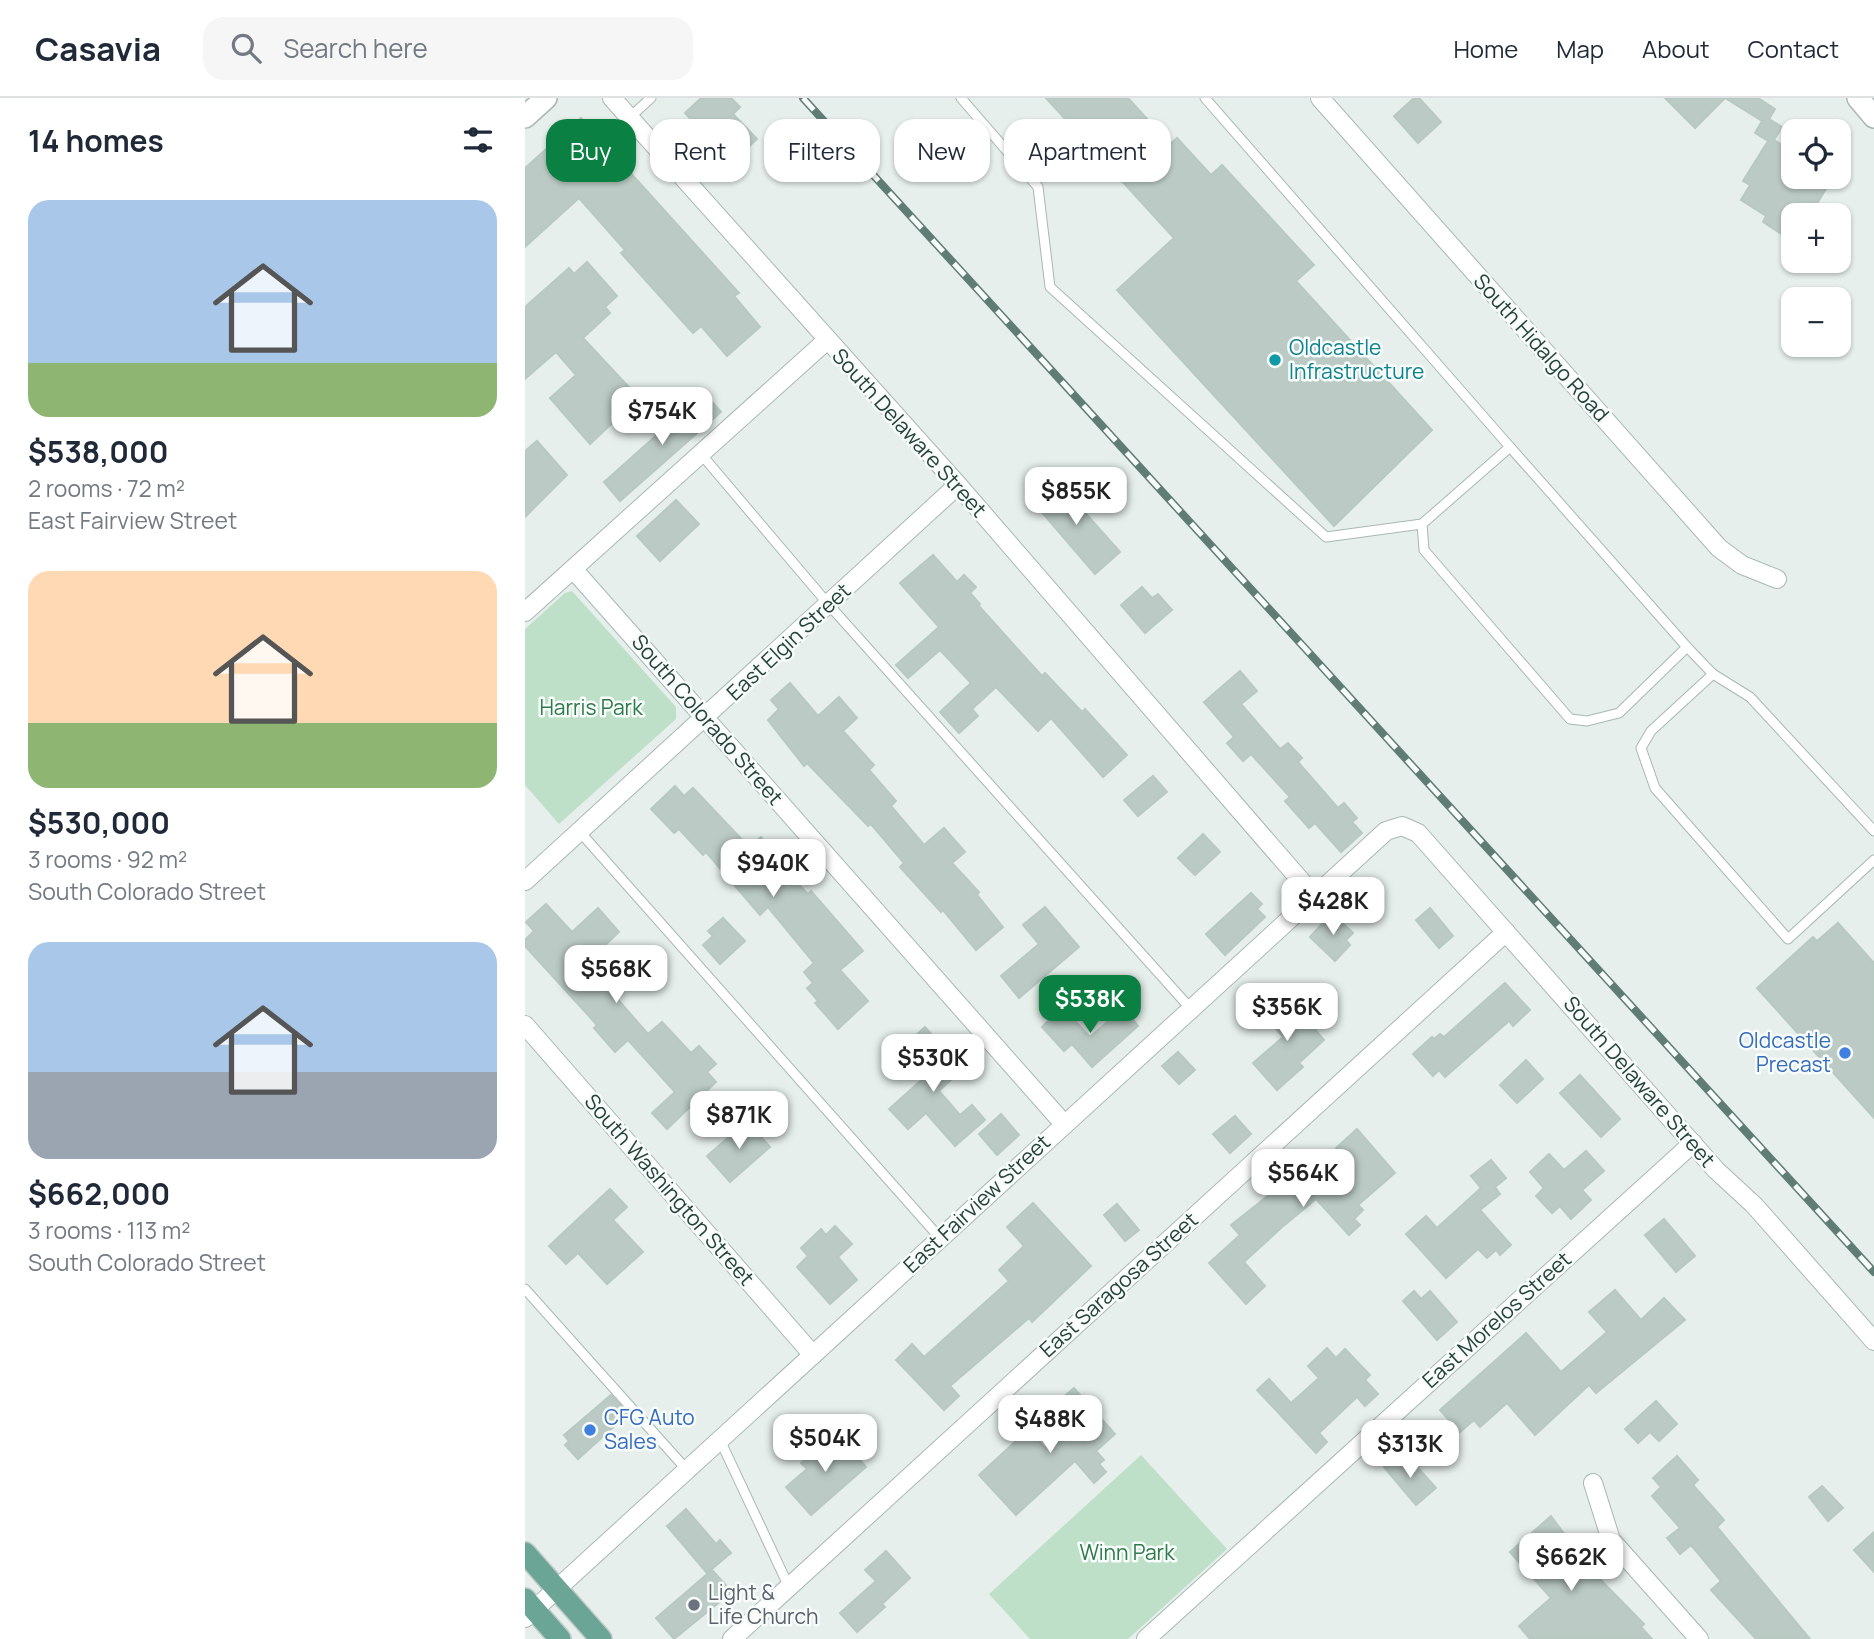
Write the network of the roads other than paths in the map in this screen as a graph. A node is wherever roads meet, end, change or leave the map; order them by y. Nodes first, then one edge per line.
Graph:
1 (546, 98) edge
2 (612, 98) edge
3 (651, 98) edge
4 (961, 98) edge
5 (1205, 98) edge
6 (1320, 98) edge
7 (1858, 98) edge
8 (525, 117) edge
9 (1874, 117) edge
10 (629, 118) junction
11 (826, 341) junction
12 (1510, 447) junction
13 (701, 454) junction
14 (958, 485) junction
15 (1422, 524) junction
16 (573, 569) junction
17 (1777, 579) dead end
18 (829, 605) junction
19 (525, 612) edge
20 (1687, 647) junction
21 (1713, 674) junction
22 (705, 719) junction
23 (1402, 826) joint
24 (1874, 831) edge
25 (580, 832) junction
26 (1874, 860) edge
27 (525, 881) edge
28 (1315, 897) junction
29 (1506, 932) junction
30 (1191, 1009) junction
31 (525, 1025) edge
32 (1063, 1124) junction
33 (1693, 1143) junction
34 (940, 1238) junction
35 (525, 1289) edge
36 (1874, 1342) edge
37 (813, 1355) junction
38 (720, 1440) junction
39 (687, 1471) junction
40 (1593, 1483) dead end
41 (525, 1553) edge
42 (789, 1587) junction
43 (557, 1589) junction
44 (528, 1609) edge
45 (560, 1639) edge
46 (601, 1639) edge
47 (732, 1639) edge
48 (1146, 1639) edge
49 (1699, 1639) edge

1 - 8 street
2 - 10 street, South Delaware Street
3 - 10 lane
4 - 15 lane
5 - 12 lane
6 - 17 street, South Hidalgo Road
7 - 9 street
10 - 11 street, South Delaware Street
11 - 13 street
11 - 14 street, South Delaware Street
12 - 15 lane
12 - 20 lane
13 - 16 street
13 - 18 lane
14 - 18 street, East Elgin Street
14 - 28 street, South Delaware Street
15 - 20 lane
16 - 19 street
16 - 22 street, South Colorado Street
18 - 22 street, East Elgin Street
18 - 30 lane
20 - 21 lane
21 - 24 lane
21 - 26 lane
22 - 25 street, East Elgin Street
22 - 32 street, South Colorado Street
23 - 28 street, East Fairview Street
23 - 29 street, South Delaware Street
25 - 27 street, East Elgin Street
25 - 34 lane
28 - 30 street, East Fairview Street
29 - 33 street, South Delaware Street
29 - 42 street, East Saragosa Street
30 - 32 street, East Fairview Street
31 - 37 street, South Washington Street
32 - 34 street, East Fairview Street
33 - 36 street, South Delaware Street
33 - 48 street, East Morelos Street
34 - 37 street, East Fairview Street
35 - 39 lane
37 - 38 street, East Fairview Street
38 - 39 street, East Fairview Street
38 - 42 lane
39 - 43 street, East Fairview Street
40 - 49 street
41 - 43 main road
42 - 47 street, East Saragosa Street
43 - 44 street, East Fairview Street
43 - 46 main road
44 - 45 main road

